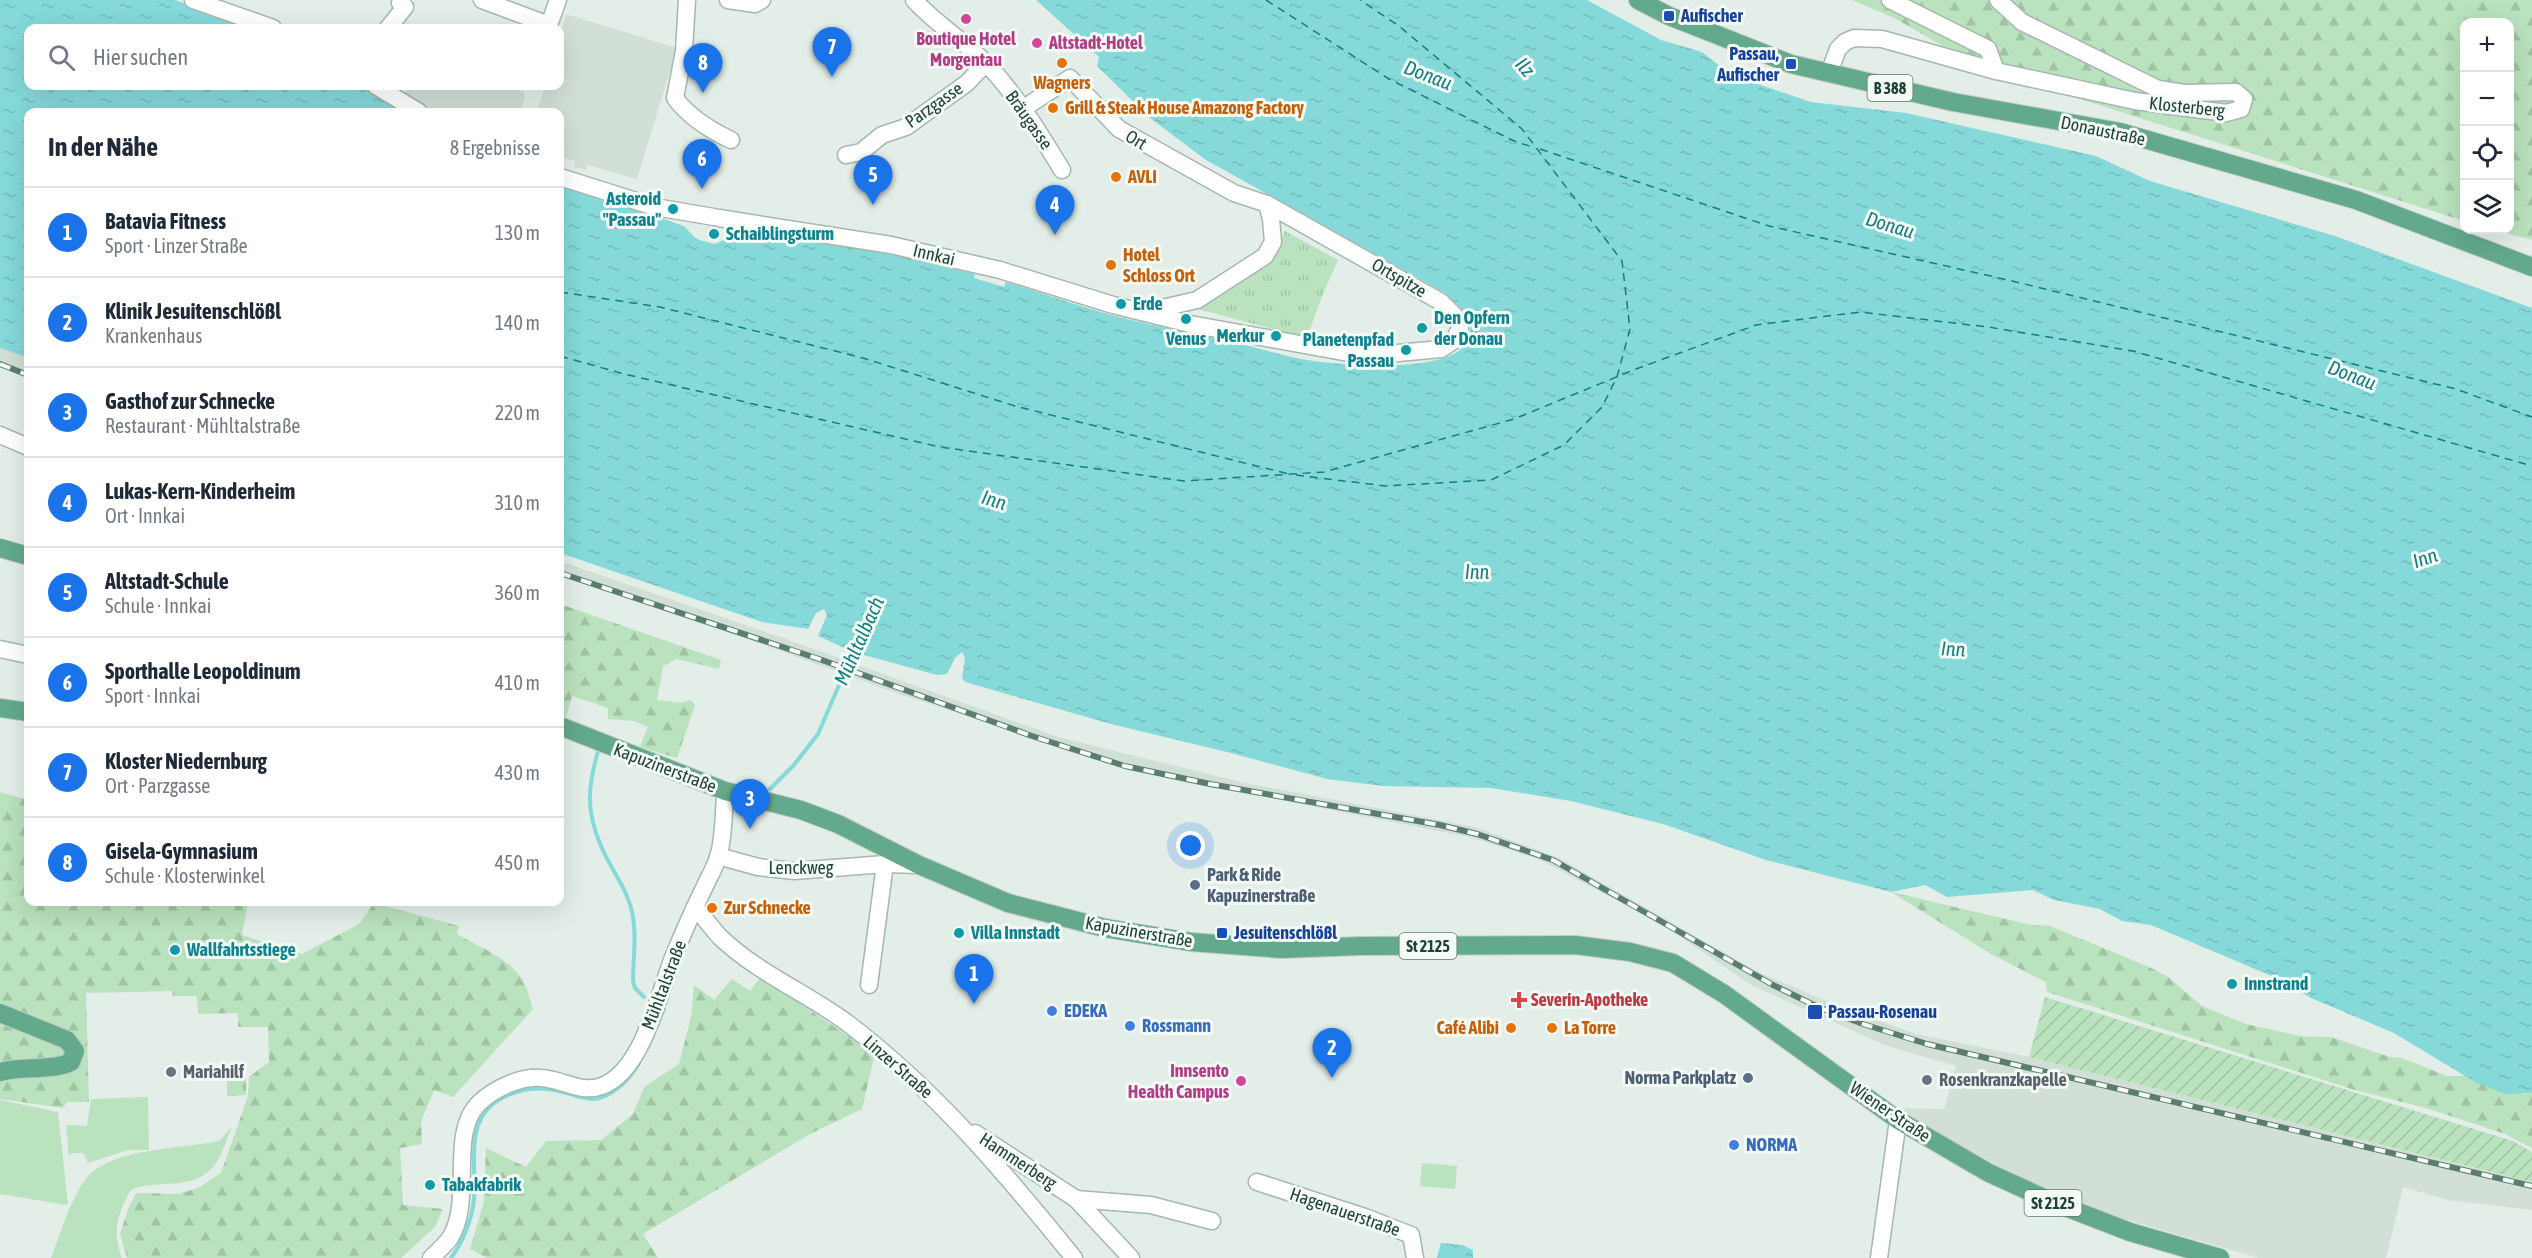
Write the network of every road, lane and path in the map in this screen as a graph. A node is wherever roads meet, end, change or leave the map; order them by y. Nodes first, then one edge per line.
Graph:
1 (193, 0) edge
2 (402, 0) edge
3 (482, 0) edge
4 (558, 0) edge
5 (687, 0) edge
6 (728, 0) edge
7 (762, 0) edge
8 (914, 0) edge
9 (1638, 0) edge
10 (1890, 0) edge
11 (1998, 0) edge
12 (262, 24) edge
13 (391, 24) edge
14 (546, 24) edge
15 (549, 24) edge
16 (986, 63) junction
17 (1996, 71) junction
18 (1829, 74) junction
19 (383, 90) edge
20 (412, 108) edge
21 (1024, 108) junction
22 (731, 140) dead end
23 (846, 155) dead end
24 (1062, 170) dead end
25 (564, 178) edge
26 (1266, 204) junction
27 (2532, 267) edge
28 (1146, 312) junction
29 (0, 435) edge
30 (24, 445) edge
31 (0, 548) edge
32 (24, 555) edge
33 (0, 649) edge
34 (24, 654) edge
35 (0, 708) edge
36 (24, 711) edge
37 (564, 728) edge
38 (725, 791) junction
39 (718, 856) junction
40 (885, 864) junction
41 (919, 865) junction
42 (695, 907) junction
43 (1575, 945) joint
44 (869, 985) dead end
45 (0, 1012) edge
46 (0, 1072) edge
47 (1899, 1120) junction
48 (959, 1123) junction
49 (1257, 1182) dead end
50 (1076, 1199) junction
51 (1212, 1221) dead end
52 (431, 1258) edge
53 (1074, 1258) edge
54 (1131, 1258) edge
55 (1415, 1258) edge
56 (1879, 1258) edge
57 (2220, 1258) edge

1 - 12 street
2 - 13 street
3 - 14 street
4 - 15 street
5 - 22 street
6 - 7 street
8 - 16 street, Bräugasse
9 - 18 main road, Donaustraße / B 388
10 - 17 street
11 - 17 street, Klosterberg
16 - 21 street, Bräugasse
16 - 23 street, Parzgasse
17 - 18 street, Klosterberg
18 - 27 main road, Donaustraße / B 388
19 - 20 street
21 - 24 street, Bräugasse
21 - 26 street, Ort
25 - 28 street, Innkai
26 - 28 street
26 - 28 street, Ortspitze
29 - 30 street
31 - 32 main road
33 - 34 street
35 - 36 main road
37 - 38 main road, Kapuzinerstraße / St 2125
38 - 39 street, Mühltalstraße
38 - 41 main road, Kapuzinerstraße / St 2125
39 - 40 street, Lenckweg
39 - 42 street, Mühltalstraße
40 - 41 street, Lenckweg
40 - 44 street
41 - 43 main road, Kapuzinerstraße / St 2125
42 - 48 street, Linzer Straße
42 - 52 street, Mühltalstraße
43 - 47 main road, Wiener Straße / St 2125
45 - 46 main road
47 - 56 street
47 - 57 main road, Wiener Straße / St 2125
48 - 50 street, Hammerberg
48 - 53 street, Linzer Straße
49 - 55 street, Hagenauerstraße
50 - 51 street, Hammerberg
50 - 54 street, Hammerberg

